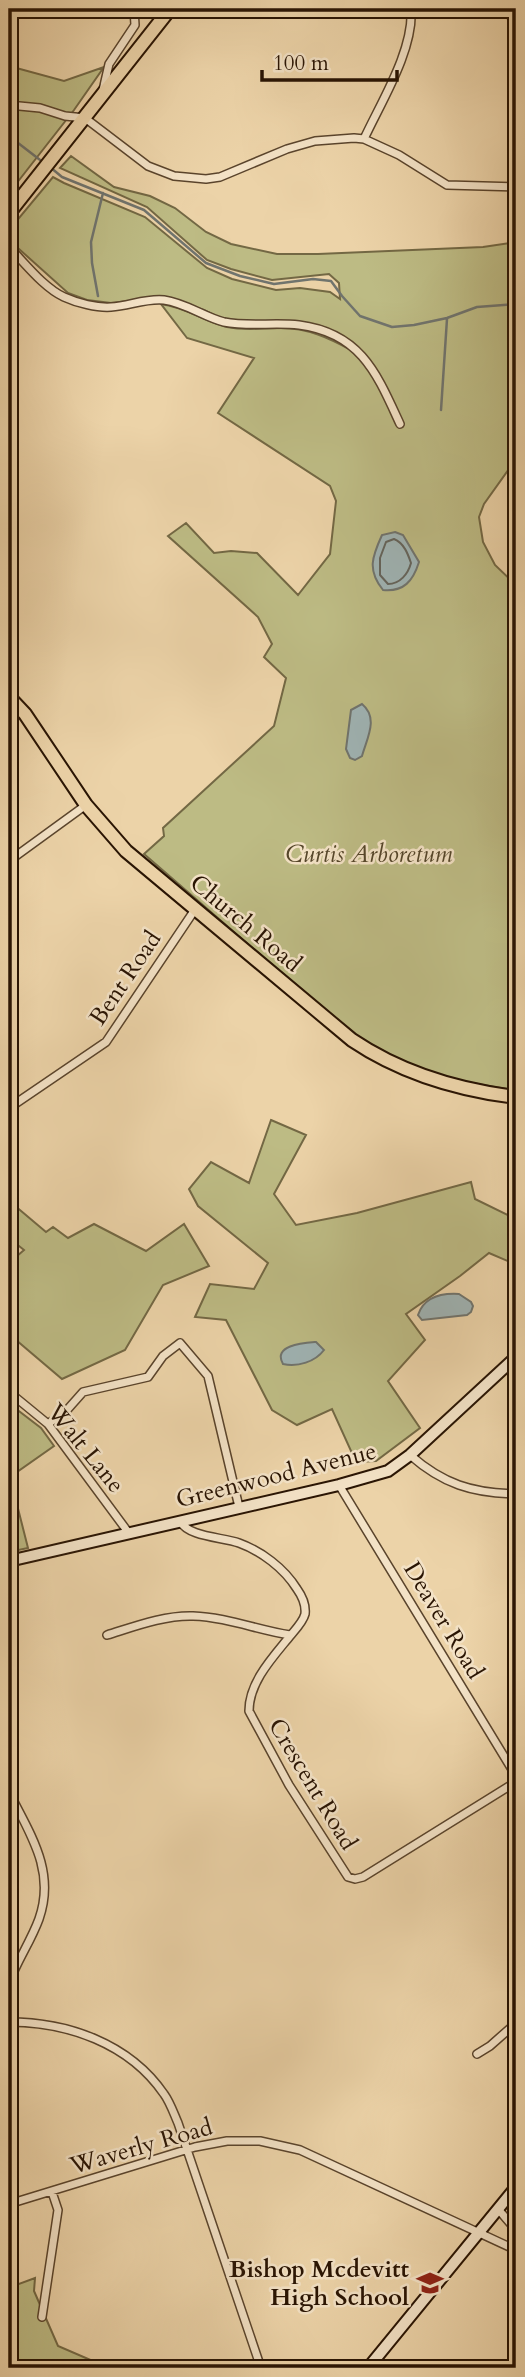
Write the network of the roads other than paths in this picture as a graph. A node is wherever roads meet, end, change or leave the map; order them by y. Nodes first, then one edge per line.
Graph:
1 (134, 9) edge
2 (170, 9) edge
3 (411, 9) edge
4 (503, 9) edge
5 (516, 21) edge
6 (102, 95) junction
7 (9, 105) edge
8 (85, 118) junction
9 (364, 139) junction
10 (516, 187) edge
11 (10, 211) edge
12 (9, 247) edge
13 (400, 424) dead end
14 (9, 697) edge
15 (86, 805) junction
16 (9, 860) edge
17 (196, 908) junction
18 (516, 1097) edge
19 (9, 1108) edge
20 (516, 1357) edge
21 (9, 1392) edge
22 (48, 1424) junction
23 (410, 1455) junction
24 (339, 1485) junction
25 (516, 1494) edge
26 (239, 1507) junction
27 (180, 1521) junction
28 (128, 1532) junction
29 (9, 1561) edge
30 (107, 1635) dead end
31 (290, 1635) junction
32 (516, 1776) edge
33 (516, 1782) edge
34 (9, 1792) edge
35 (9, 1983) edge
36 (9, 2022) edge
37 (516, 2022) edge
38 (477, 2054) dead end
39 (187, 2149) junction
40 (516, 2187) edge
41 (52, 2192) junction
42 (9, 2204) edge
43 (498, 2209) junction
44 (516, 2230) edge
45 (477, 2234) junction
46 (516, 2250) edge
47 (42, 2317) dead end
48 (261, 2368) edge
49 (368, 2368) edge

1 - 6 street
2 - 6 main road
3 - 9 street
4 - 5 street
6 - 8 main road
7 - 8 street
8 - 9 street
8 - 11 main road
9 - 10 street
12 - 13 street
14 - 15 main road, Church Road
15 - 16 street
15 - 17 main road, Church Road
17 - 18 main road, Church Road
17 - 19 street, Bent Road
20 - 23 main road, Greenwood Avenue
21 - 22 street, Walt Lane
22 - 26 street
22 - 28 street, Walt Lane
23 - 24 main road, Greenwood Avenue
23 - 25 street
24 - 26 main road, Greenwood Avenue
24 - 32 street, Deaver Road
26 - 27 main road, Greenwood Avenue
27 - 28 main road, Greenwood Avenue
27 - 31 street, Crescent Road
28 - 29 main road, Greenwood Avenue
30 - 31 street
31 - 33 street, Crescent Road
34 - 35 street
36 - 39 street
37 - 38 street
39 - 41 street, Waverly Road
39 - 45 street, Waverly Road
39 - 48 street
40 - 43 main road
41 - 42 street, Waverly Road
41 - 47 street
43 - 44 street
43 - 45 main road
45 - 46 street, Waverly Road
45 - 49 main road

